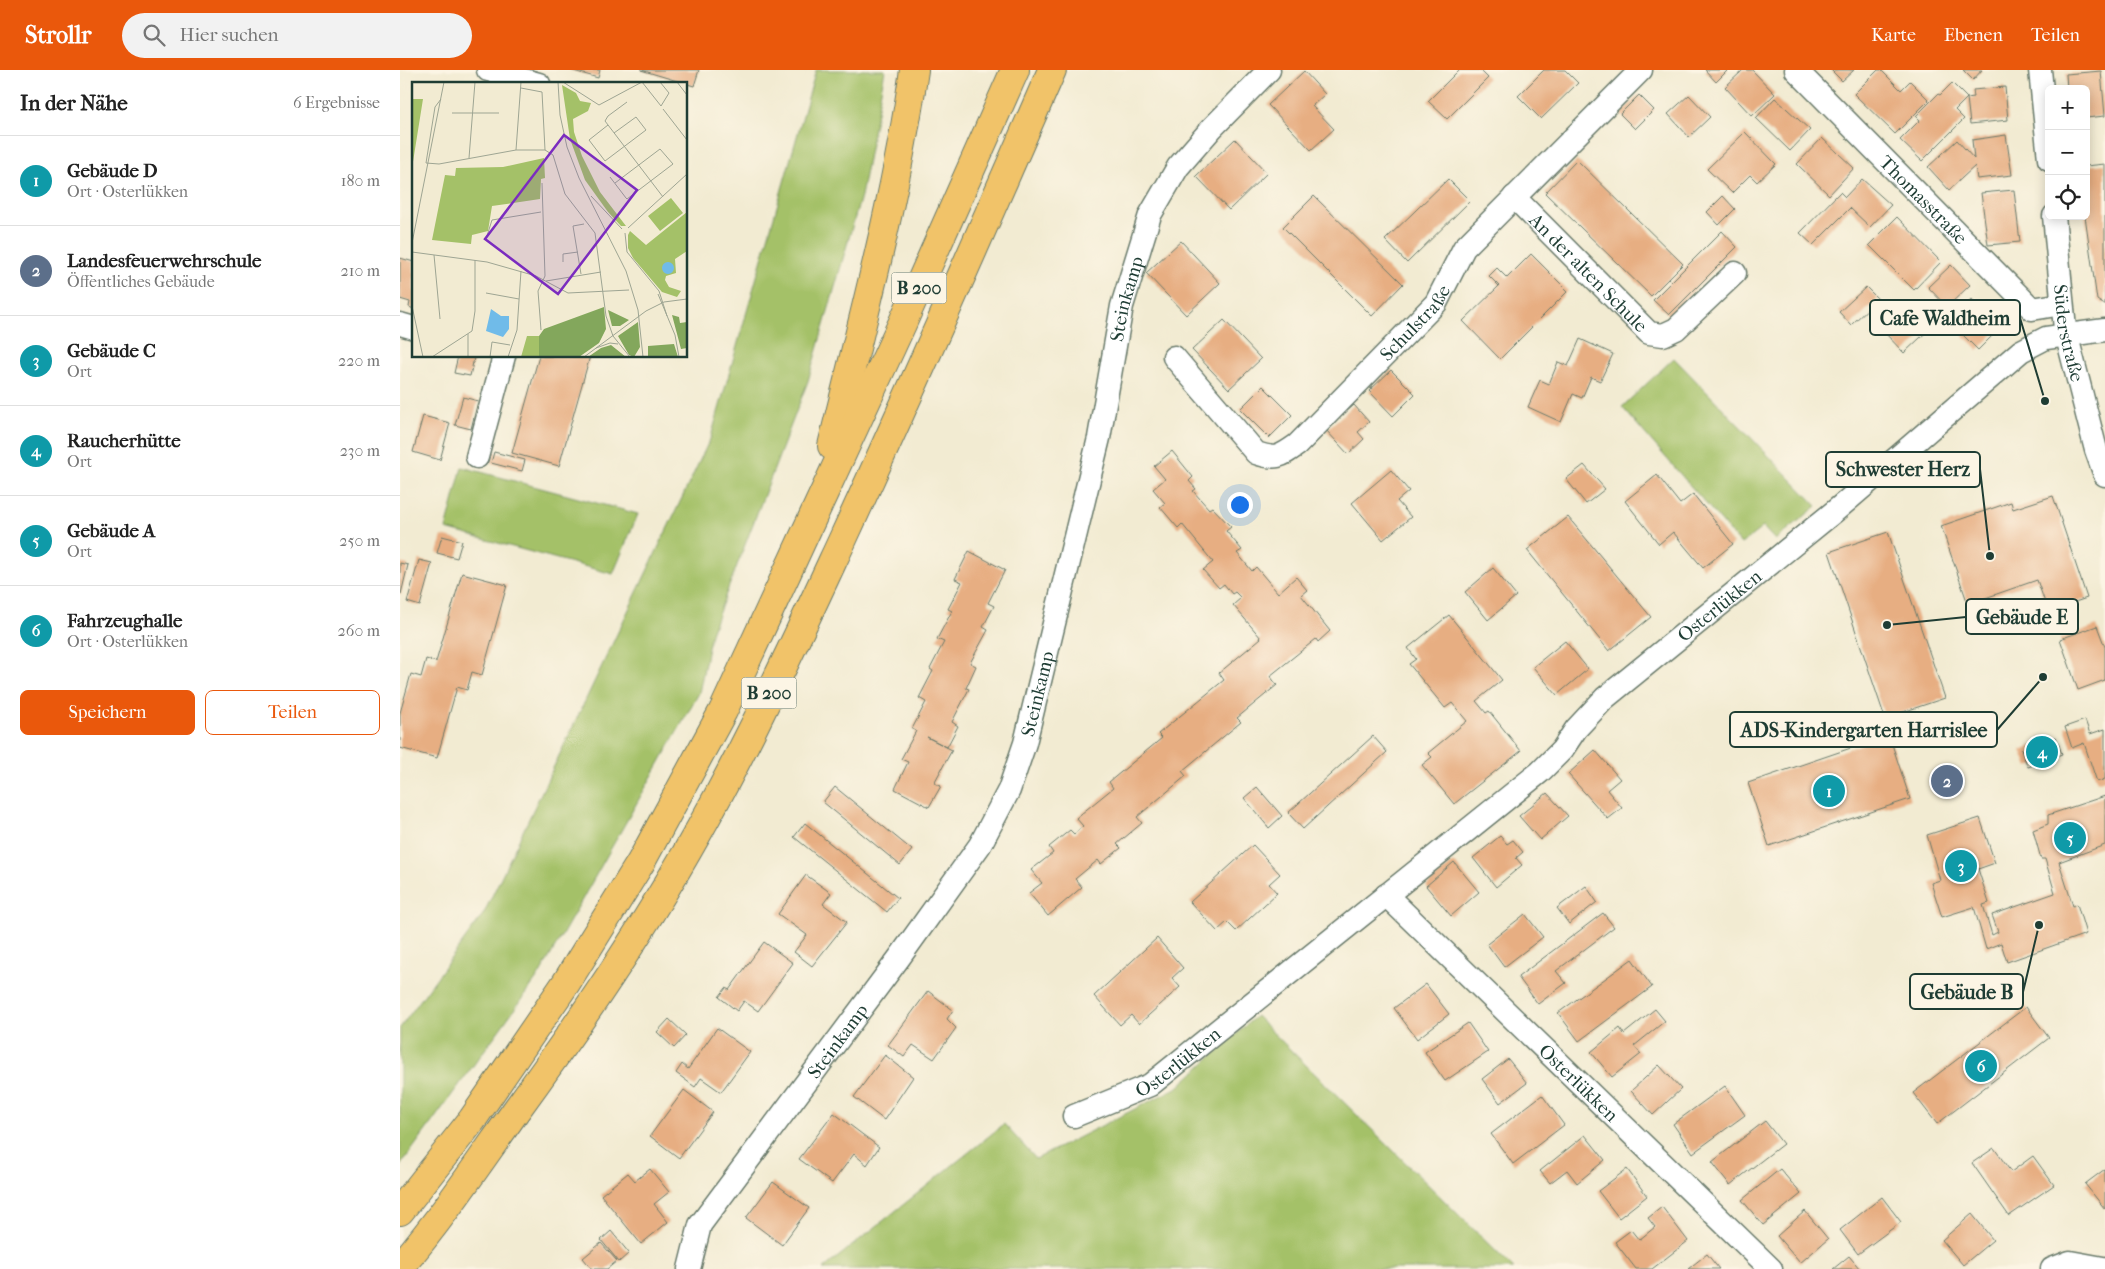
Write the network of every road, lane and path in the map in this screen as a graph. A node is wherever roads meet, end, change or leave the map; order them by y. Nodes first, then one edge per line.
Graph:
1 (488, 70) edge
2 (914, 70) edge
3 (1015, 70) edge
4 (1052, 70) edge
5 (1269, 70) edge
6 (1641, 70) edge
7 (1796, 70) edge
8 (2040, 70) edge
9 (532, 82) edge
10 (2046, 130) edge
11 (1514, 197) junction
12 (2054, 220) edge
13 (1735, 273) dead end
14 (2062, 304) junction
15 (2105, 330) edge
16 (2066, 335) junction
17 (1174, 357) dead end
18 (503, 358) edge
19 (477, 457) dead end
20 (2105, 475) edge
21 (819, 504) junction
22 (1386, 896) junction
23 (1074, 1116) dead end
24 (400, 1211) edge
25 (400, 1267) edge
26 (2102, 1268) edge
27 (689, 1269) edge
28 (1771, 1269) edge
29 (2052, 1269) edge

1 - 9 street
2 - 21 highway
3 - 21 highway, B 200
4 - 25 highway, B 200
5 - 27 street, Steinkamp
6 - 11 street, Schulstraße
7 - 14 street, Thomasstraße
8 - 10 street
11 - 13 street, An der alten Schule
11 - 17 street, Schulstraße
12 - 14 street, Süderstraße
14 - 16 street, Süderstraße
15 - 16 street, Osterlükken
16 - 20 street, Süderstraße
16 - 22 street, Osterlükken
18 - 19 street
21 - 24 highway, B 200
22 - 23 street, Osterlükken
22 - 28 street, Osterlükken
26 - 29 street

